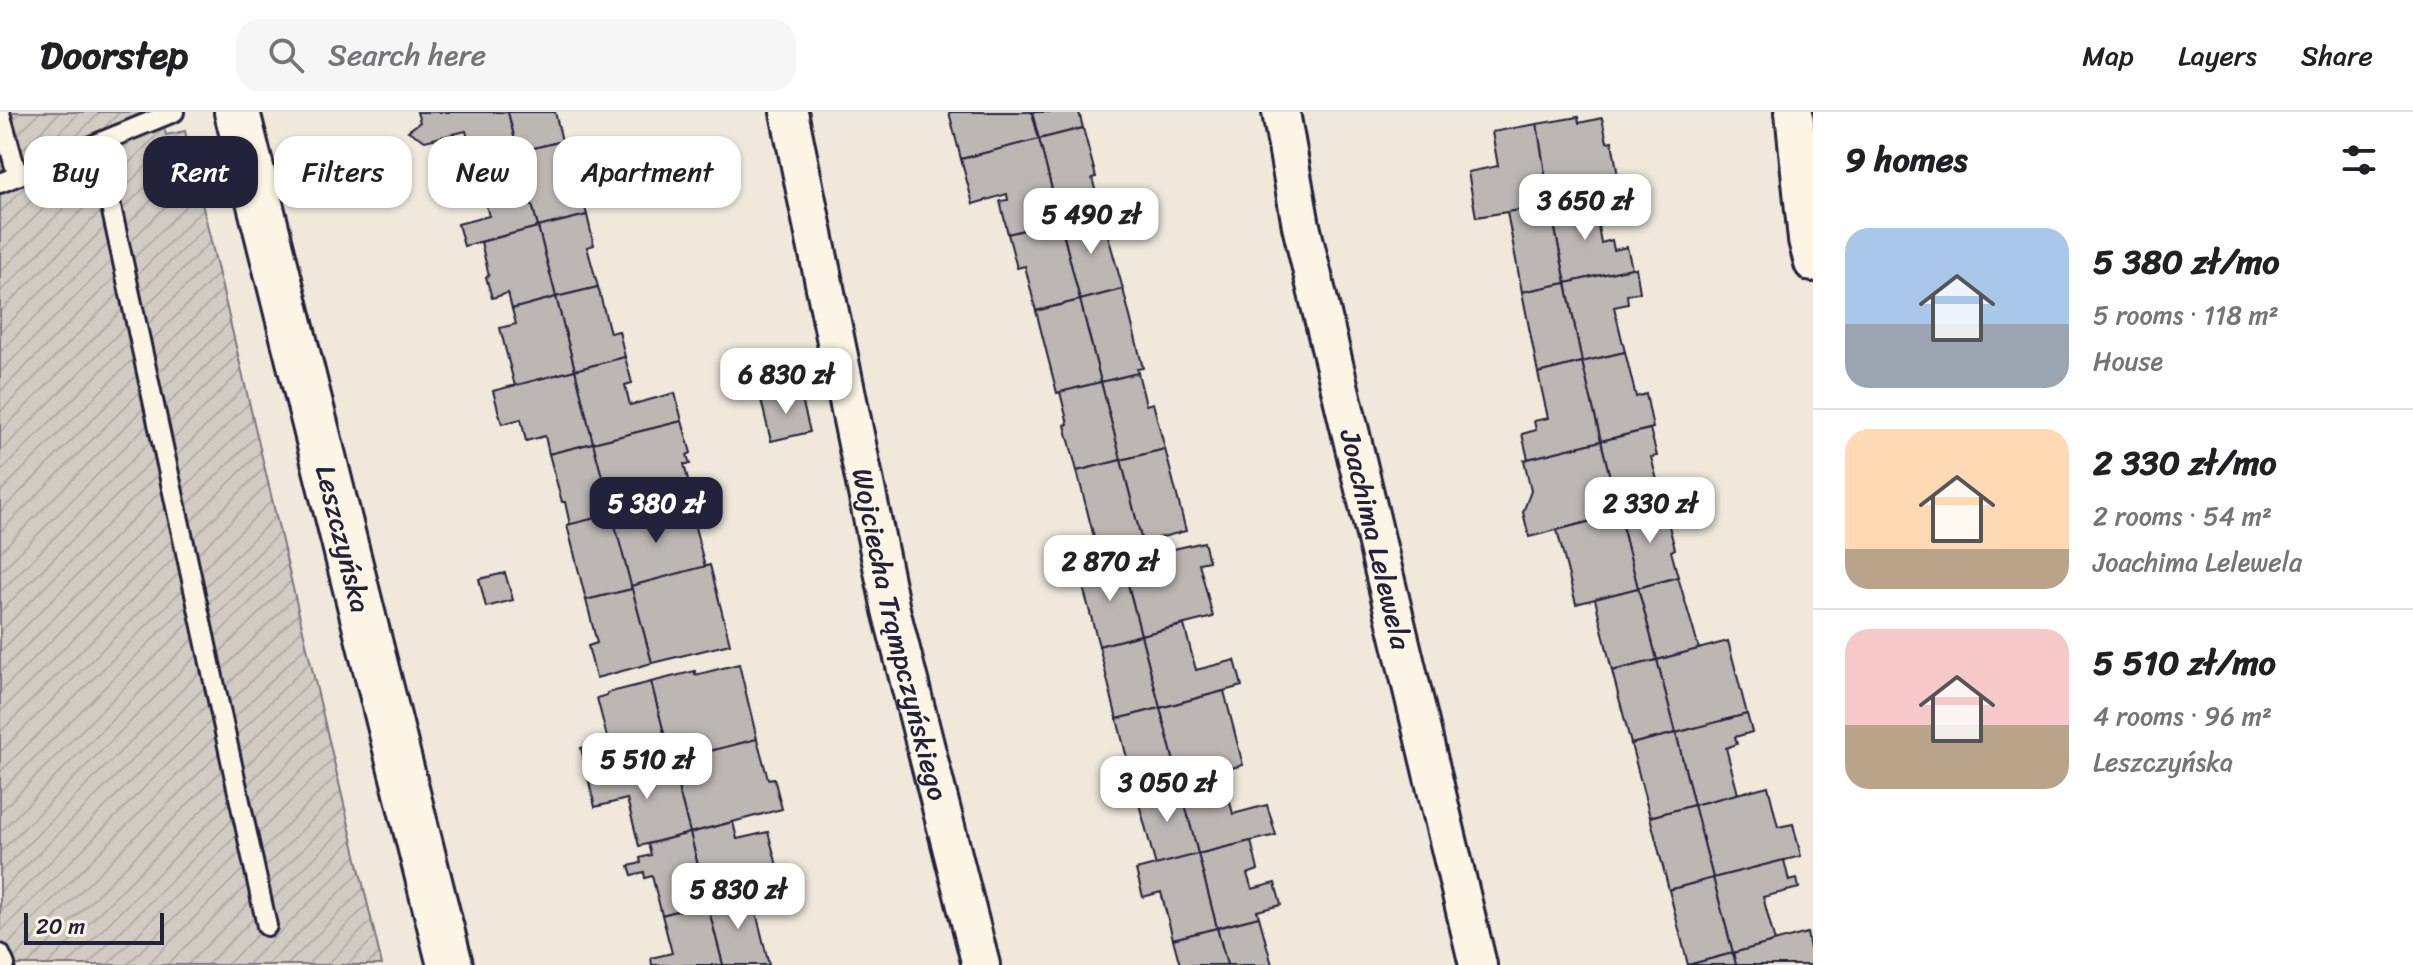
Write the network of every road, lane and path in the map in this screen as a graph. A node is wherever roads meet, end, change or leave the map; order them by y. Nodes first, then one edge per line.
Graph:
1 (174, 112) edge
2 (237, 112) edge
3 (789, 112) edge
4 (1281, 112) edge
5 (1794, 112) edge
6 (0, 113) edge
7 (116, 136) edge
8 (24, 171) edge
9 (17, 174) junction
10 (0, 183) edge
11 (111, 208) edge
12 (1813, 263) edge
13 (267, 926) dead end
14 (0, 954) edge
15 (5, 965) edge
16 (450, 965) edge
17 (981, 965) edge
18 (1478, 965) edge

1 - 7 lane
2 - 16 street, Leszczyńska
3 - 17 street, Wojciecha Trąmpczyńskiego
4 - 18 street, Joachima Lelewela
5 - 12 street
6 - 9 lane
8 - 9 lane
9 - 10 lane
11 - 13 lane
14 - 15 lane

